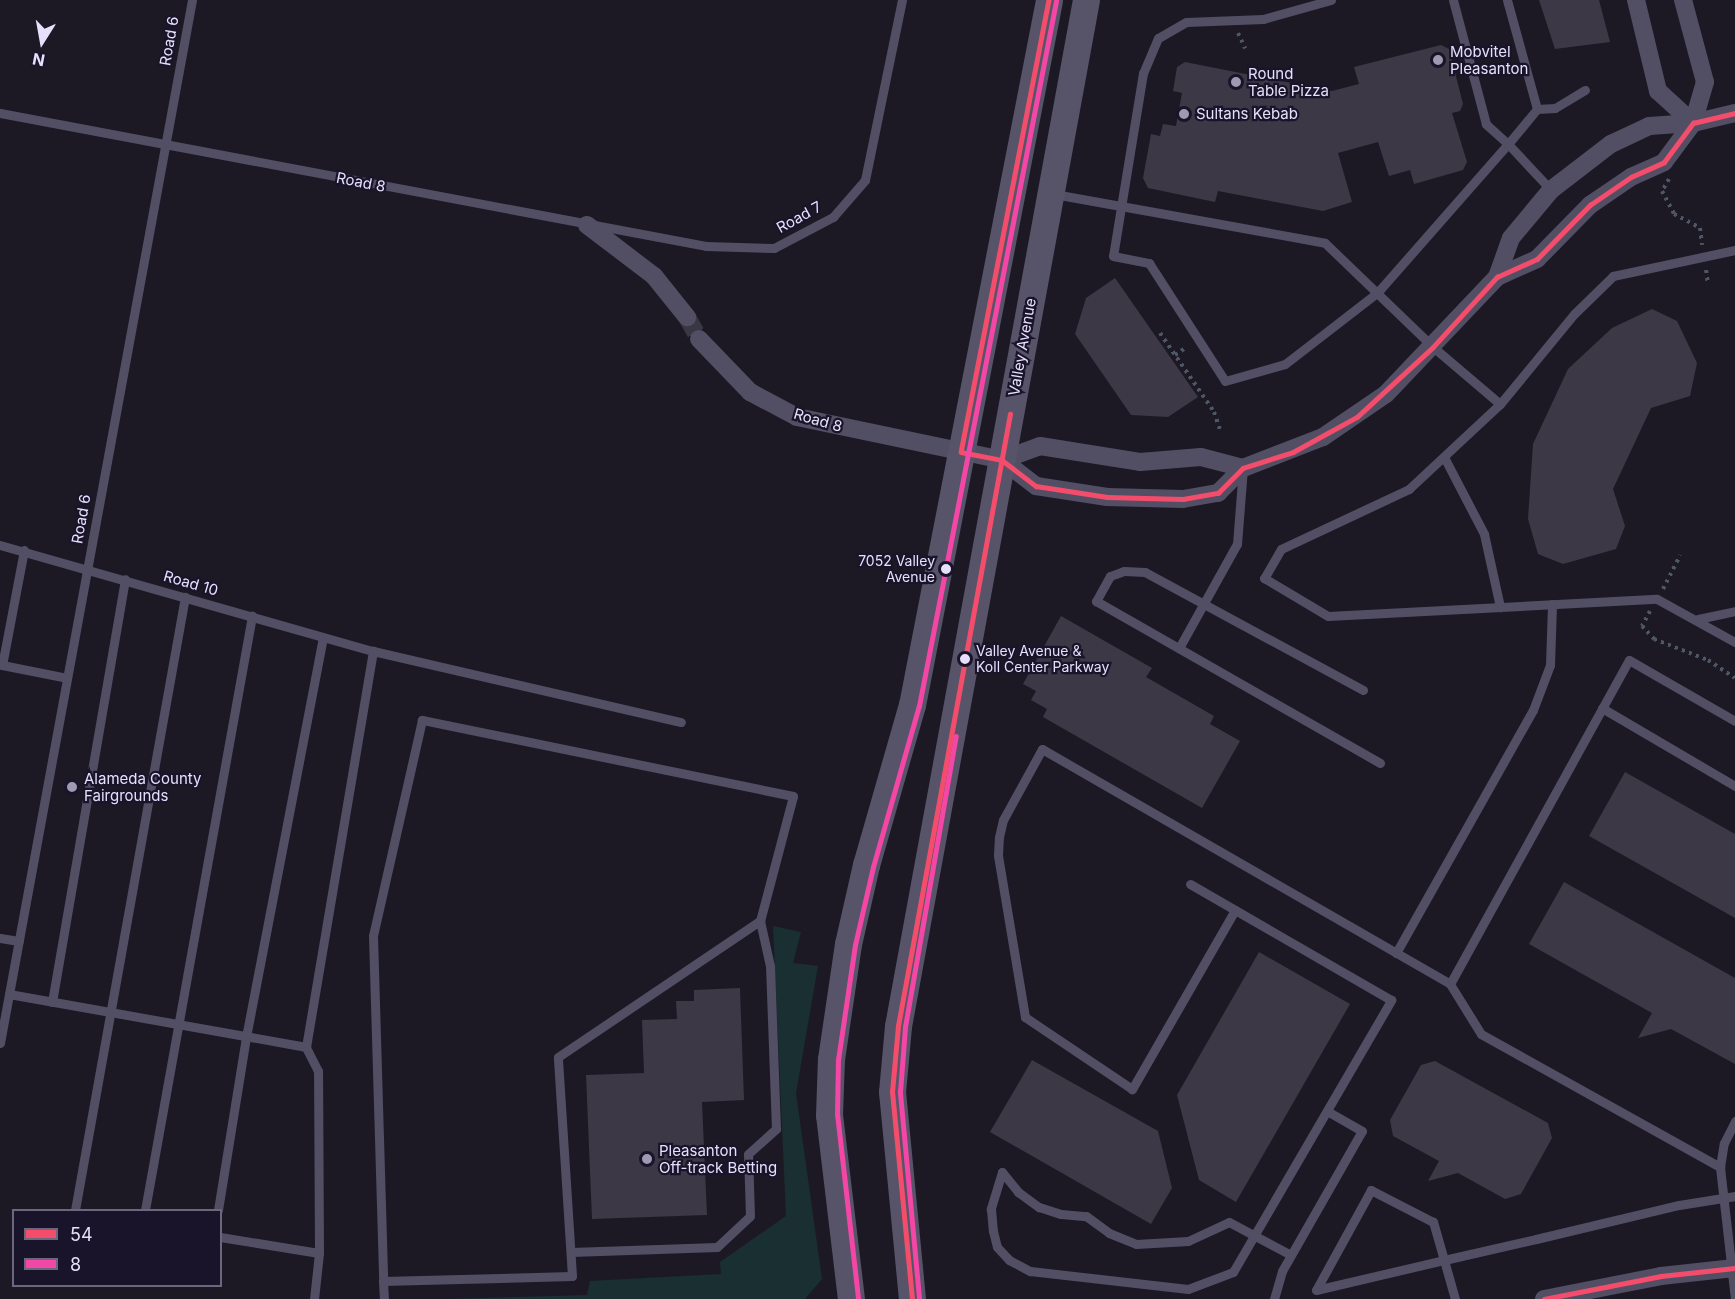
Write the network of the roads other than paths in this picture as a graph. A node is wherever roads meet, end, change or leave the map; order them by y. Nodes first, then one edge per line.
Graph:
1 (192, 0) edge
2 (902, 0) edge
3 (1049, 0) edge
4 (1086, 0) edge
5 (1331, 0) edge
6 (1453, 0) edge
7 (1508, 0) edge
8 (1636, 0) edge
9 (1683, 0) edge
10 (1585, 90) dead end
11 (1537, 109) junction
12 (1735, 113) edge
13 (0, 114) edge
14 (1693, 123) junction
15 (166, 144) junction
16 (1508, 144) junction
17 (1551, 190) junction
18 (1049, 193) junction
19 (1121, 206) junction
20 (587, 225) junction
21 (1735, 250) edge
22 (1497, 277) junction
23 (1377, 292) junction
24 (687, 317) tunnel mouth
25 (699, 339) tunnel mouth
26 (1434, 347) junction
27 (1500, 404) junction
28 (962, 452) junction
29 (1444, 457) junction
30 (1002, 460) junction
31 (1243, 468) junction
32 (0, 545) edge
33 (24, 550) junction
34 (87, 568) junction
35 (125, 579) junction
36 (185, 597) junction
37 (1204, 604) junction
38 (1552, 604) junction
39 (1500, 607) junction
40 (1735, 611) edge
41 (252, 616) junction
42 (1698, 619) junction
43 (323, 637) junction
44 (1735, 642) edge
45 (1179, 648) junction
46 (373, 651) junction
47 (67, 678) junction
48 (1363, 690) dead end
49 (1602, 708) junction
50 (681, 722) dead end
51 (1735, 722) edge
52 (1380, 763) dead end
53 (1735, 786) edge
54 (1190, 884) dead end
55 (1235, 910) junction
56 (760, 921) junction
57 (0, 938) edge
58 (19, 941) junction
59 (1396, 953) junction
60 (1450, 984) junction
61 (9, 994) junction
62 (51, 1002) junction
63 (111, 1012) junction
64 (178, 1024) junction
65 (246, 1036) junction
66 (0, 1043) edge
67 (306, 1047) junction
68 (1327, 1111) junction
69 (1735, 1121) edge
70 (1720, 1167) junction
71 (1735, 1196) edge
72 (1723, 1197) junction
73 (75, 1209) edge
74 (145, 1209) edge
75 (218, 1209) edge
76 (1254, 1236) junction
77 (222, 1237) edge
78 (571, 1252) junction
79 (319, 1253) junction
80 (1291, 1255) junction
81 (1444, 1260) junction
82 (1733, 1268) edge
83 (383, 1281) junction
84 (314, 1299) edge
85 (384, 1299) edge
86 (851, 1299) edge
87 (912, 1299) edge
88 (1274, 1299) edge
89 (1455, 1299) edge
90 (1544, 1299) edge
91 (1735, 1299) edge

1 - 15 lane, Road 6
2 - 20 lane, Road 7
3 - 28 main road
4 - 18 main road, Valley Avenue
5 - 19 lane
6 - 16 lane
7 - 11 lane
8 - 14 street
9 - 14 street
10 - 11 lane
11 - 16 lane
12 - 14 street
13 - 15 lane, Road 8
14 - 17 street
14 - 22 street
15 - 20 lane, Road 8
15 - 34 lane, Road 6
16 - 17 lane
16 - 23 lane
17 - 22 street
18 - 19 lane
18 - 30 main road, Valley Avenue
19 - 23 lane
19 - 23 lane
20 - 24 street, Road 8
21 - 27 lane
22 - 26 street
23 - 26 lane
25 - 28 street, Road 8
26 - 27 lane
26 - 31 street
27 - 29 lane
28 - 30 street, Road 8
28 - 86 main road
29 - 39 lane
29 - 39 lane
30 - 31 street
30 - 31 street
30 - 87 main road, Valley Avenue
31 - 37 lane
32 - 33 lane, Road 10
33 - 34 lane, Road 10
33 - 47 lane
34 - 35 lane, Road 10
34 - 47 lane, Road 6
35 - 36 lane, Road 10
35 - 62 lane
36 - 41 lane, Road 10
36 - 63 lane
37 - 45 lane
37 - 45 lane
37 - 48 lane
38 - 39 lane
38 - 42 lane
38 - 59 lane
40 - 42 lane
41 - 43 lane, Road 10
41 - 64 lane
42 - 44 lane
43 - 46 lane, Road 10
43 - 65 lane
45 - 52 lane
46 - 50 lane, Road 10
46 - 67 lane
47 - 58 lane, Road 6
49 - 51 lane
49 - 53 lane
49 - 60 lane
54 - 55 lane
55 - 59 lane
55 - 68 lane
56 - 78 lane
56 - 78 lane
56 - 83 lane
57 - 58 lane
58 - 61 lane, Road 6
59 - 60 lane
60 - 70 lane
61 - 62 lane
61 - 66 lane, Road 6
62 - 63 lane
63 - 64 lane
63 - 73 lane
64 - 65 lane
64 - 74 lane
65 - 67 lane
65 - 75 lane
67 - 79 lane
68 - 76 lane
68 - 80 lane
69 - 70 lane
70 - 72 lane
71 - 72 lane
72 - 81 lane
72 - 82 lane
76 - 76 lane
76 - 80 lane
77 - 79 lane
78 - 83 lane
79 - 84 lane
80 - 88 lane
81 - 81 lane
81 - 89 lane
82 - 90 street
82 - 91 lane
83 - 85 lane

